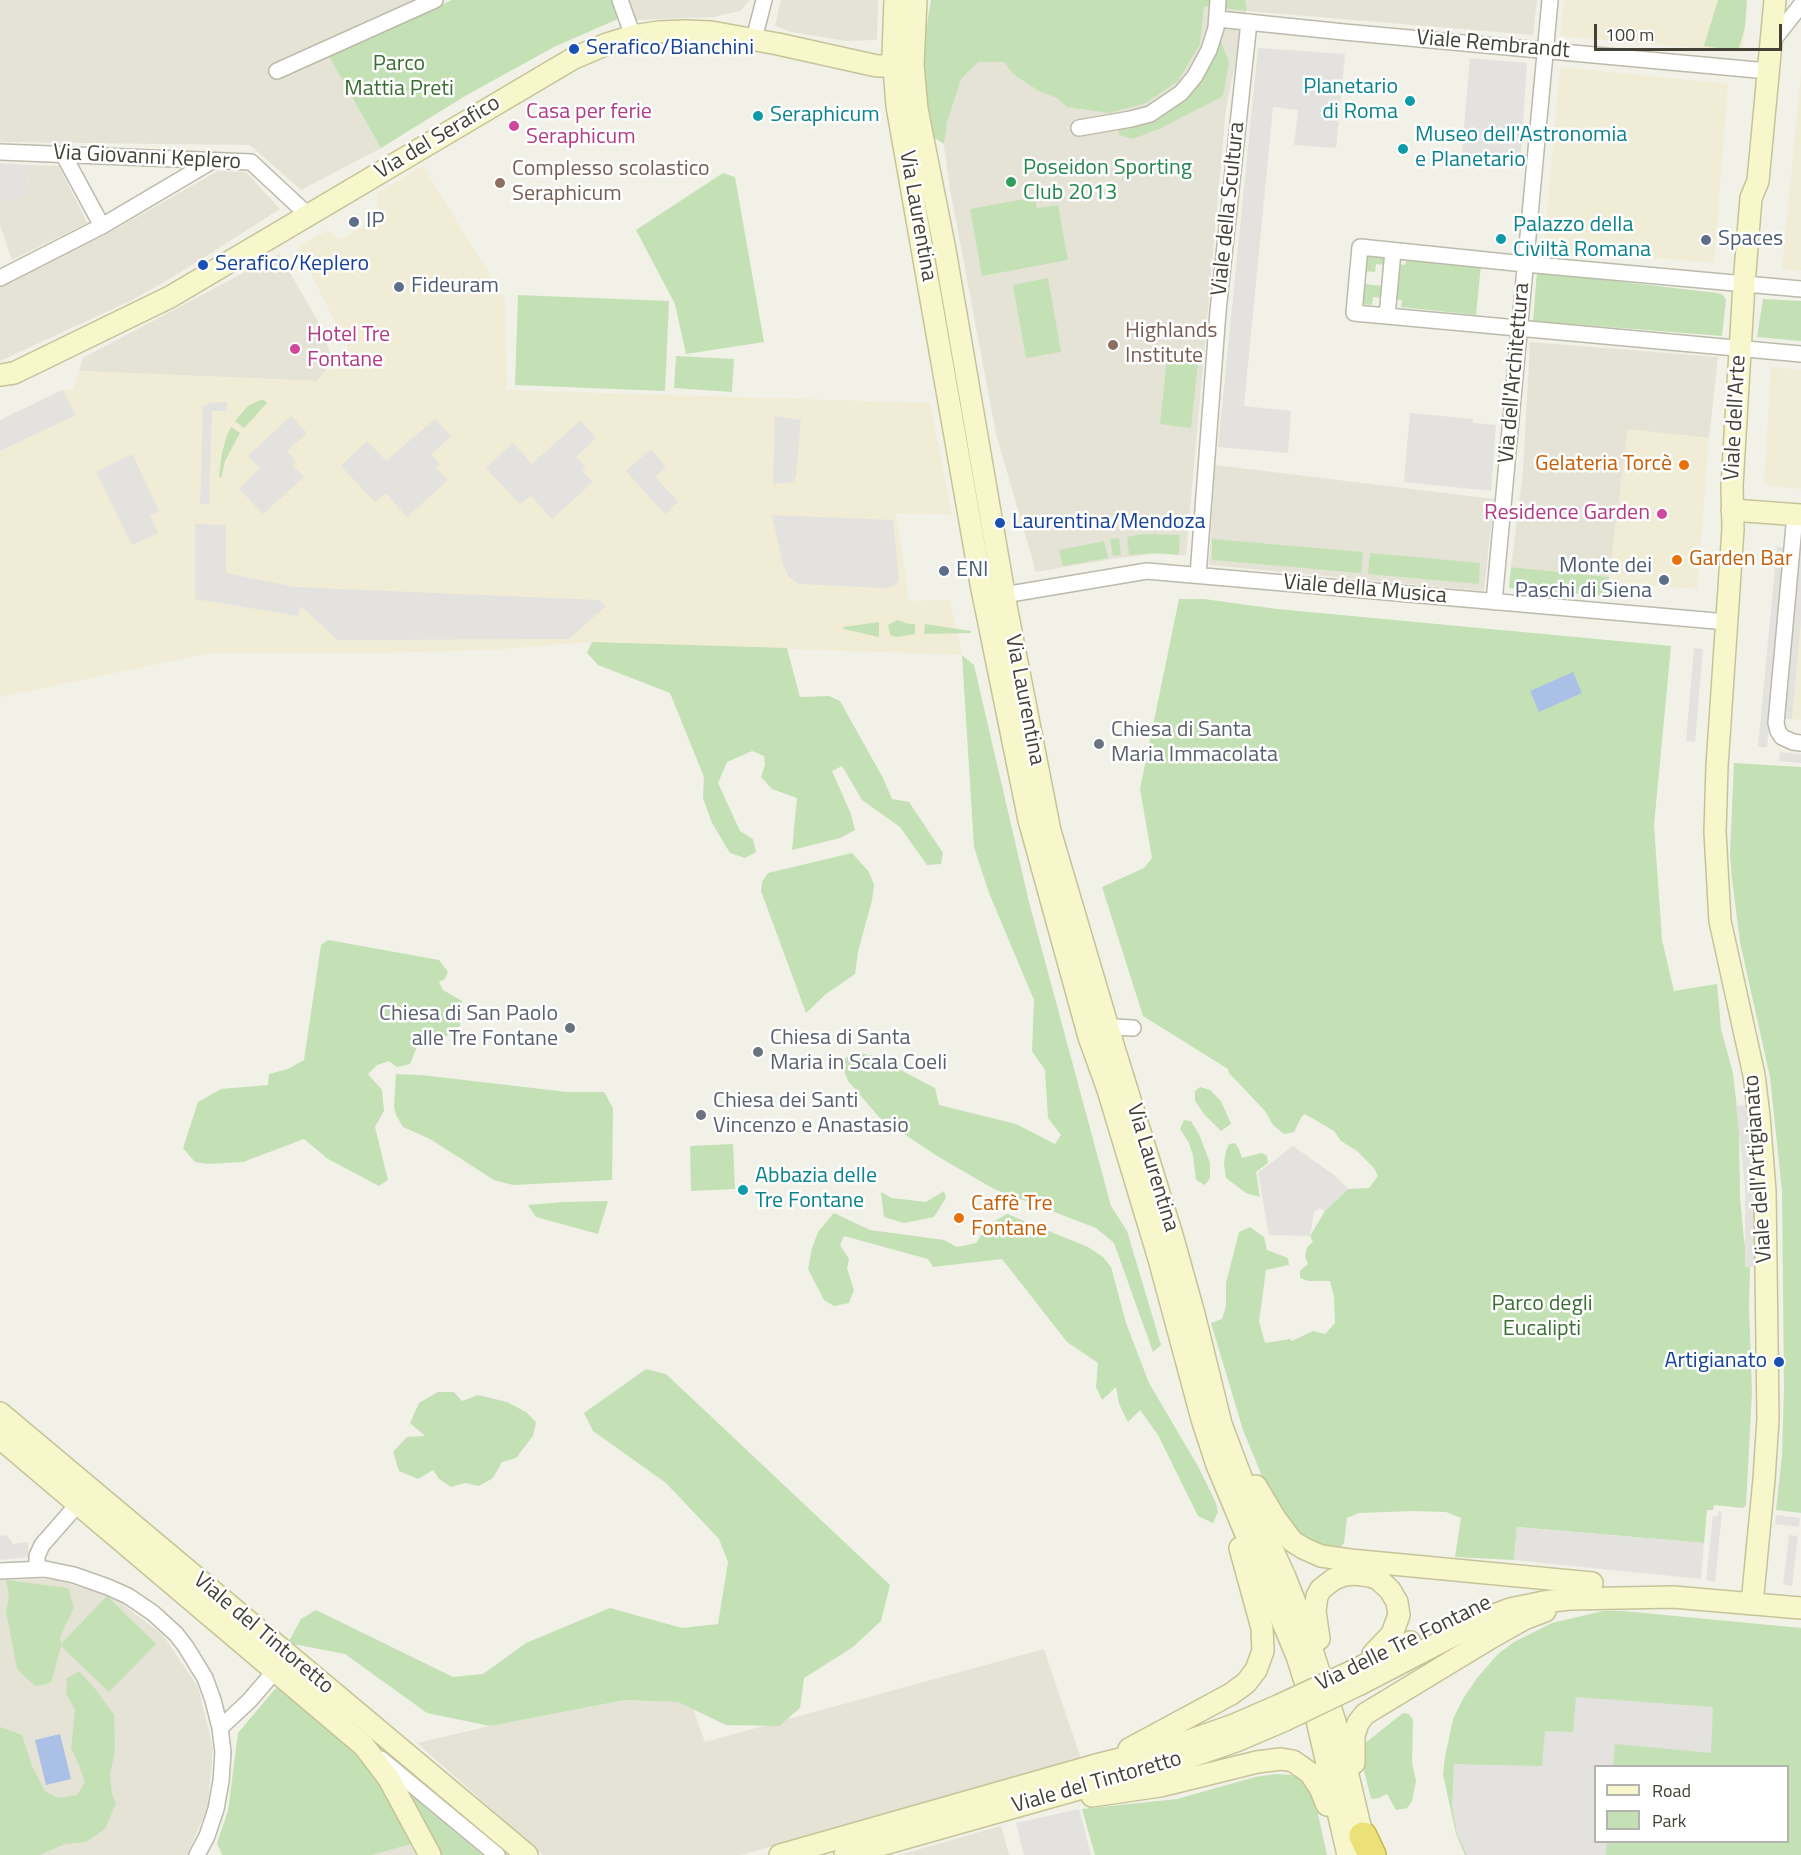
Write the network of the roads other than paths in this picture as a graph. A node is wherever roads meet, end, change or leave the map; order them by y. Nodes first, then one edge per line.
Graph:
1 (435, 0) edge
2 (620, 0) edge
3 (764, 0) edge
4 (895, 0) edge
5 (916, 0) edge
6 (1218, 0) edge
7 (1550, 0) edge
8 (1775, 0) edge
9 (1792, 0) edge
10 (1796, 11) edge
11 (1218, 19) junction
12 (1249, 22) junction
13 (633, 36) junction
14 (754, 39) junction
15 (1771, 43) junction
16 (1545, 50) junction
17 (903, 66) junction
18 (1768, 70) junction
19 (277, 71) dead end
20 (1079, 128) dead end
21 (0, 152) edge
22 (63, 154) junction
23 (212, 161) junction
24 (309, 216) junction
25 (102, 226) junction
26 (1393, 251) junction
27 (1525, 264) junction
28 (0, 278) edge
29 (1744, 285) junction
30 (1801, 289) edge
31 (1387, 316) junction
32 (1520, 329) junction
33 (1740, 347) junction
34 (1801, 354) edge
35 (7, 374) edge
36 (0, 389) edge
37 (972, 470) junction
38 (1732, 510) junction
39 (1798, 515) edge
40 (1198, 575) junction
41 (981, 584) junction
42 (1004, 595) junction
43 (1494, 602) junction
44 (1727, 622) junction
45 (1801, 743) edge
46 (1717, 766) joint
47 (1132, 1028) dead end
48 (1098, 1032) junction
49 (0, 1413) edge
50 (1221, 1424) junction
51 (0, 1438) edge
52 (1217, 1465) junction
53 (85, 1497) junction
54 (37, 1569) junction
55 (0, 1571) edge
56 (1596, 1591) junction
57 (1752, 1604) junction
58 (1801, 1608) edge
59 (282, 1663) junction
60 (1356, 1678) junction
61 (1282, 1712) junction
62 (1336, 1725) junction
63 (220, 1728) junction
64 (364, 1746) junction
65 (1096, 1765) junction
66 (1351, 1787) junction
67 (1029, 1803) junction
68 (903, 1829) junction
69 (1359, 1846) edge
70 (197, 1855) edge
71 (430, 1855) edge
72 (497, 1855) edge
73 (527, 1855) edge
74 (780, 1855) edge
75 (845, 1855) edge

1 - 19 street
2 - 13 street
3 - 14 street
4 - 17 main road, Via Laurentina
5 - 17 main road, Via Laurentina
6 - 11 street
7 - 16 street, Via dell'Architettura
8 - 15 main road, Viale dell'Arte
9 - 10 street
10 - 15 street
11 - 12 street, Viale Rembrandt
11 - 20 street
12 - 16 street, Viale Rembrandt
12 - 40 street, Viale della Scultura
13 - 14 main road, Via del Serafico
13 - 24 main road, Via del Serafico
14 - 17 main road, Via del Serafico
15 - 18 main road, Viale dell'Arte
16 - 18 street, Viale Rembrandt
16 - 27 street, Via dell'Architettura
17 - 37 main road, Via Laurentina
18 - 29 main road, Viale dell'Arte
21 - 22 street, Via Giovanni Keplero
22 - 23 street, Via Giovanni Keplero
22 - 25 street
23 - 24 street, Via Giovanni Keplero
23 - 25 street
24 - 35 main road, Via del Serafico
25 - 28 street
26 - 27 street
26 - 31 street
26 - 31 street
27 - 29 street
27 - 32 street, Via dell'Architettura
29 - 30 street
29 - 33 main road, Viale dell'Arte
31 - 32 street
32 - 33 street
32 - 43 street, Via dell'Architettura
33 - 34 street
33 - 38 main road, Viale dell'Arte
35 - 36 main road, Via del Serafico
37 - 41 main road, Via Laurentina
37 - 42 main road, Via Laurentina
38 - 39 main road
38 - 44 main road, Viale dell'Arte
39 - 45 street
40 - 42 street, Viale della Musica
40 - 43 street, Viale della Musica
41 - 42 street
41 - 48 main road, Via Laurentina
42 - 48 main road, Via Laurentina
43 - 44 street, Viale della Musica
44 - 46 main road, Viale dell'Arte
46 - 57 main road, Viale dell'Artigianato
47 - 48 street
48 - 50 main road, Via Laurentina
48 - 52 main road, Via Laurentina
49 - 53 main road, Viale del Tintoretto
50 - 56 main road
50 - 62 main road, Via Laurentina
51 - 53 main road, Viale del Tintoretto
52 - 65 main road
52 - 69 main road, Via Laurentina
53 - 54 street
53 - 59 main road, Viale del Tintoretto
54 - 55 street
54 - 63 street
56 - 57 main road, Via delle Tre Fontane
56 - 60 main road, Via delle Tre Fontane
56 - 66 main road
57 - 58 main road, Via delle Tre Fontane
59 - 63 street
59 - 64 main road, Viale del Tintoretto
59 - 73 main road, Viale del Tintoretto
60 - 61 main road, Via delle Tre Fontane, bridge
60 - 62 main road
61 - 65 main road, Viale del Tintoretto
61 - 67 main road, Viale del Tintoretto
62 - 66 main road, Via Laurentina
63 - 70 street
64 - 71 main road, Viale del Tintoretto
64 - 72 street
65 - 68 main road, Viale del Tintoretto
66 - 69 main road, Via Laurentina
67 - 68 main road, Viale del Tintoretto
67 - 69 main road
68 - 74 main road, Viale del Tintoretto
68 - 75 main road, Viale del Tintoretto

